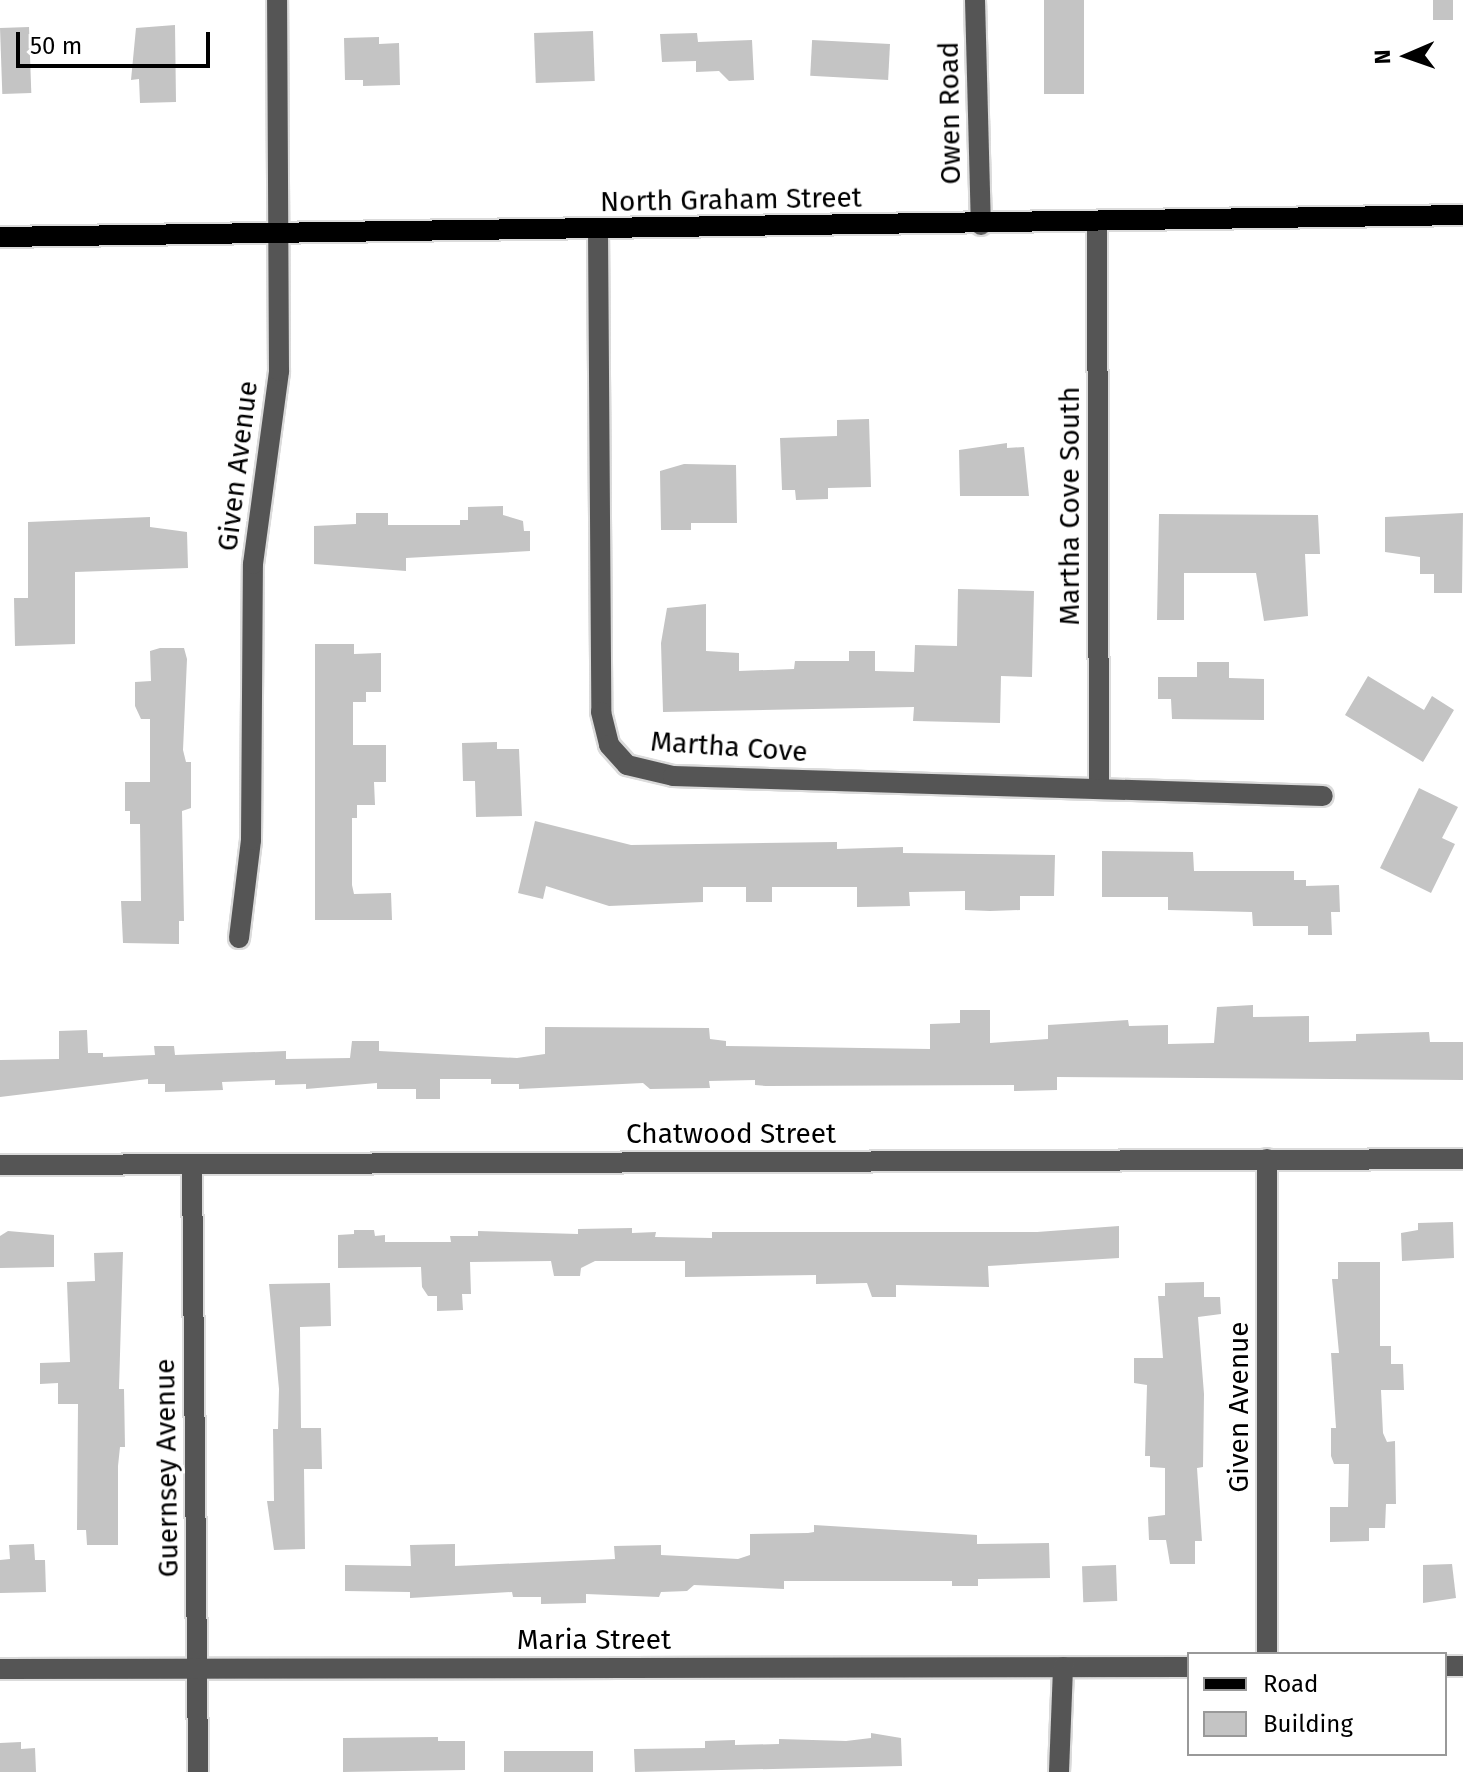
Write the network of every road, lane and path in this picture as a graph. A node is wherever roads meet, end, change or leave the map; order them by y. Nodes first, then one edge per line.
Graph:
1 (277, 0) edge
2 (975, 0) edge
3 (1463, 215) edge
4 (1097, 223) junction
5 (981, 225) junction
6 (598, 230) junction
7 (279, 235) junction
8 (0, 237) edge
9 (1099, 789) junction
10 (1323, 796) dead end
11 (239, 938) dead end
12 (1267, 1159) junction
13 (1463, 1159) edge
14 (192, 1164) junction
15 (0, 1165) edge
16 (1267, 1652) edge
17 (1063, 1667) junction
18 (1187, 1667) edge
19 (0, 1669) edge
20 (198, 1669) junction
21 (198, 1772) edge
22 (1059, 1772) edge

1 - 7 street, Given Avenue
2 - 5 street, Owen Road
3 - 4 main road, North Graham Street
4 - 5 main road, North Graham Street
4 - 9 street, Martha Cove South
5 - 6 main road, North Graham Street
6 - 7 main road, North Graham Street
6 - 9 street, Martha Cove
7 - 8 main road, North Graham Street
7 - 11 street, Given Avenue
9 - 10 street, Martha Cove
12 - 13 street, Chatwood Street
12 - 14 street, Chatwood Street
12 - 16 street, Given Avenue
14 - 15 street, Chatwood Street
14 - 20 street, Guernsey Avenue
17 - 18 street, Maria Street
17 - 20 street, Maria Street
17 - 22 street
19 - 20 street, Maria Street
20 - 21 street, Guernsey Avenue

